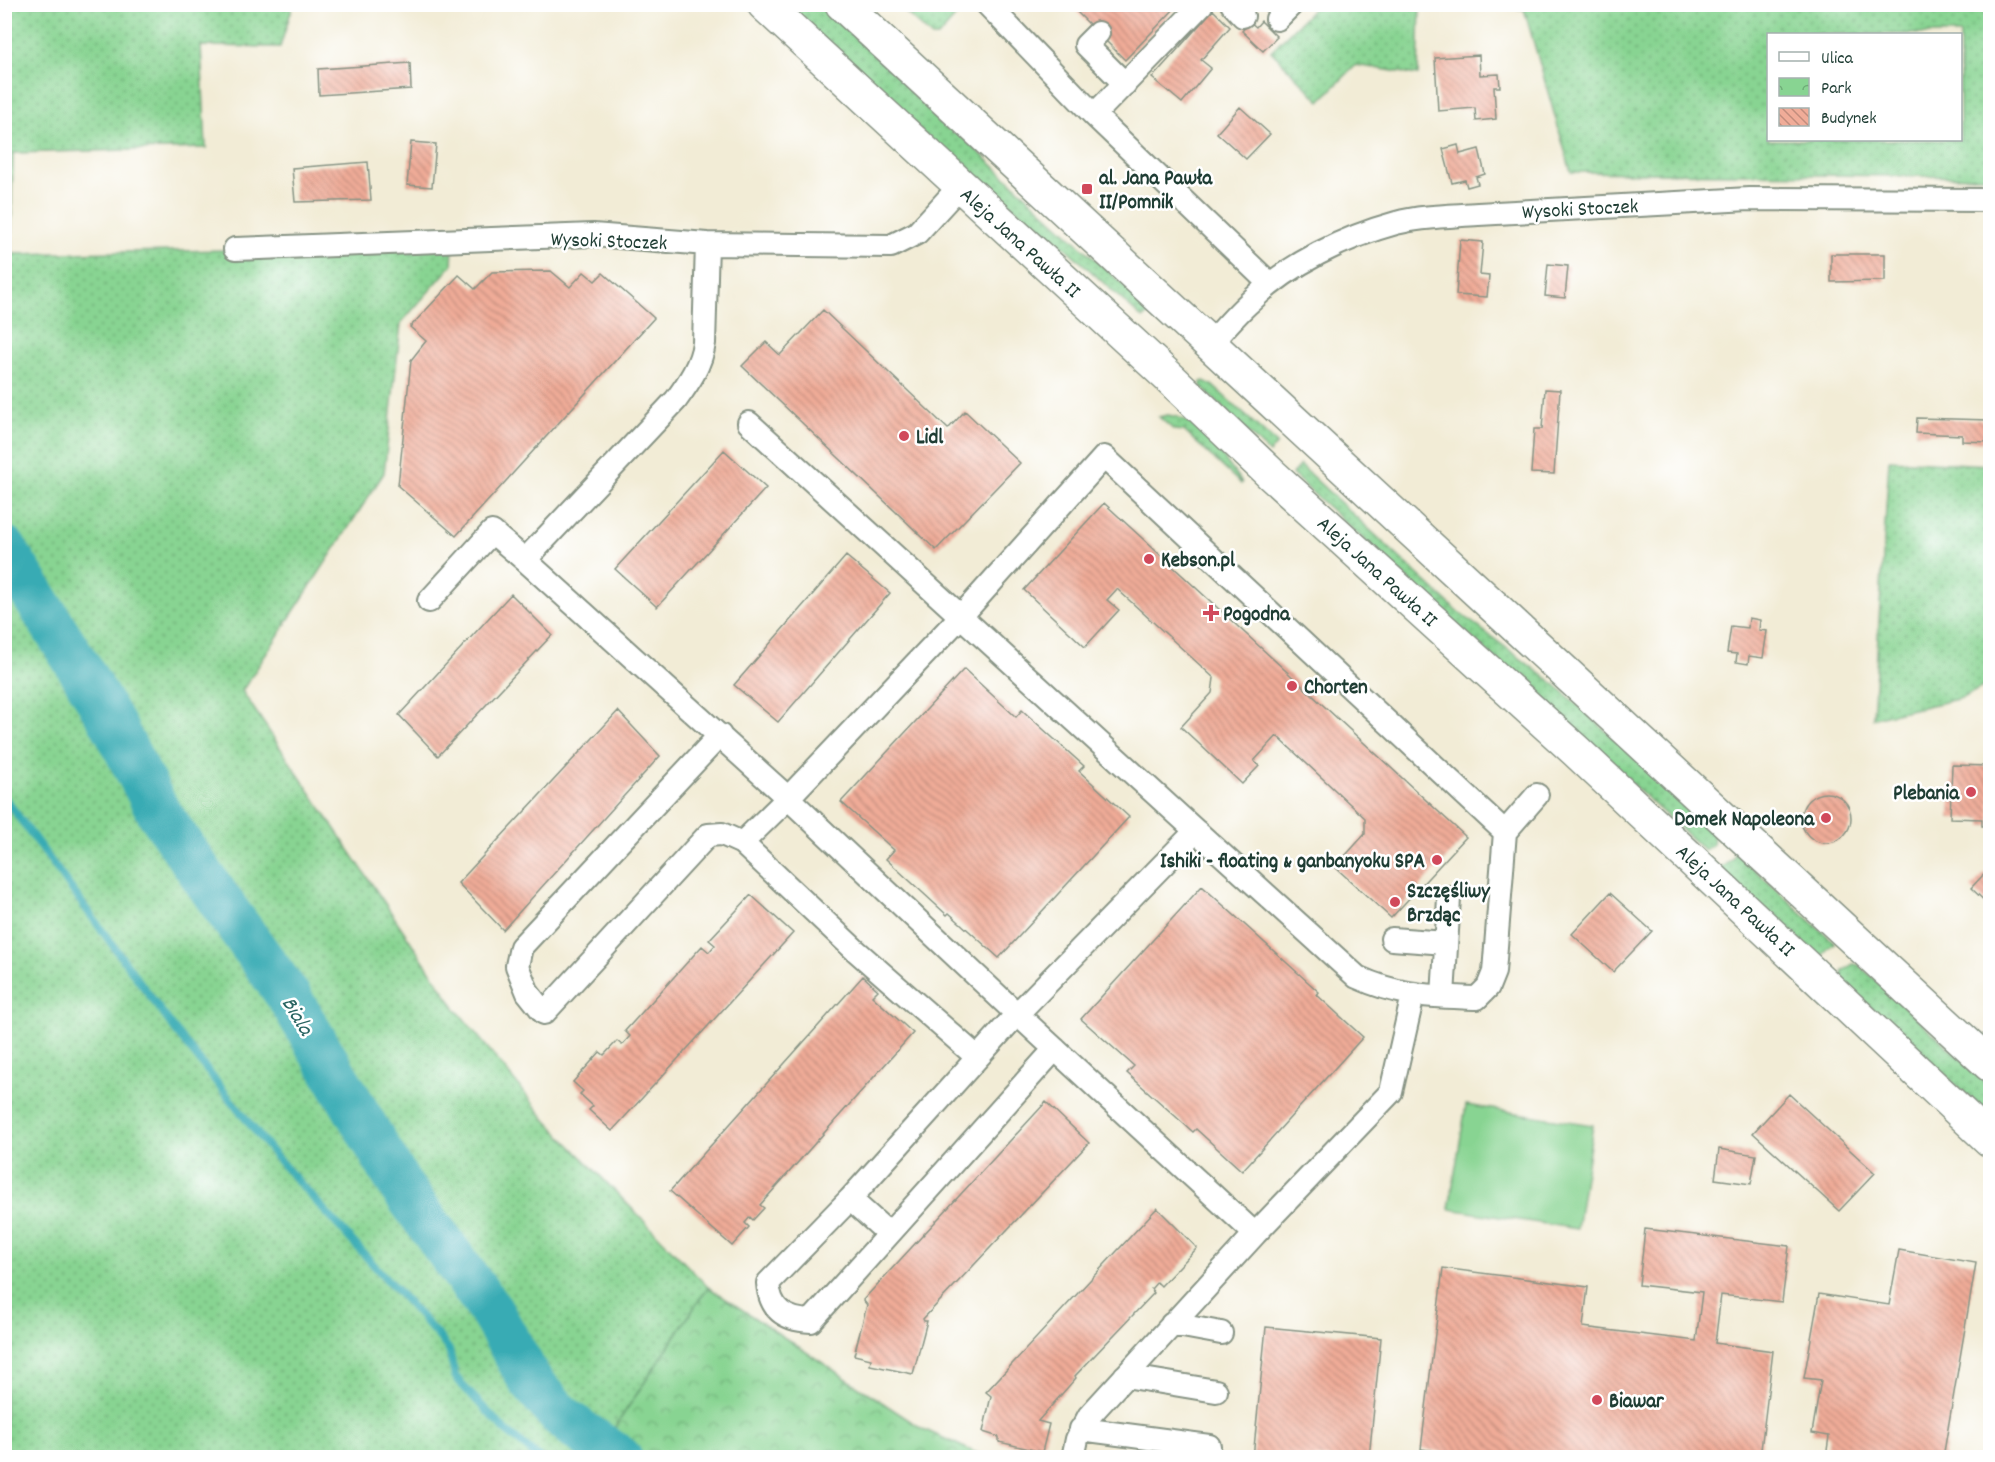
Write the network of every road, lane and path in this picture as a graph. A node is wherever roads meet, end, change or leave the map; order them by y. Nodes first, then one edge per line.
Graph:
1 (764, 4) edge
2 (842, 4) edge
3 (987, 4) edge
4 (1202, 4) edge
5 (1098, 33) dead end
6 (1125, 84) junction
7 (1094, 115) junction
8 (960, 186) junction
9 (1990, 200) edge
10 (707, 244) junction
11 (235, 249) dead end
12 (1270, 284) junction
13 (1210, 344) junction
14 (1172, 380) junction
15 (749, 423) dead end
16 (1308, 437) junction
17 (1272, 475) junction
18 (525, 560) junction
19 (429, 601) dead end
20 (962, 615) junction
21 (720, 735) junction
22 (1538, 795) dead end
23 (788, 798) junction
24 (1196, 831) junction
25 (1505, 832) junction
26 (742, 843) junction
27 (1449, 898) dead end
28 (1392, 939) dead end
29 (1446, 944) junction
30 (1413, 995) junction
31 (1443, 996) junction
32 (1017, 1014) junction
33 (1055, 1049) junction
34 (977, 1057) junction
35 (1990, 1065) edge
36 (1990, 1140) edge
37 (850, 1199) junction
38 (889, 1234) junction
39 (1255, 1234) junction
40 (1172, 1324) junction
41 (1221, 1333) dead end
42 (1125, 1376) junction
43 (1216, 1390) dead end
44 (1082, 1429) junction
45 (1209, 1446) dead end
46 (1073, 1458) edge

1 - 8 main road, Aleja Jana Pawła II
2 - 13 main road
3 - 7 street
4 - 6 street
5 - 6 street
6 - 7 street
7 - 12 street
8 - 10 street, Wysoki Stoczek
8 - 14 main road, Aleja Jana Pawła II
9 - 12 street, Wysoki Stoczek
10 - 11 street, Wysoki Stoczek
10 - 18 street
12 - 13 street, Wysoki Stoczek
13 - 14 main road
13 - 16 main road
14 - 17 main road, Aleja Jana Pawła II
15 - 20 street
16 - 17 main road
16 - 35 main road
17 - 36 main road, Aleja Jana Pawła II
18 - 19 street
18 - 21 street
20 - 23 street
20 - 24 street
20 - 25 street
21 - 23 street
21 - 26 street
22 - 25 street
23 - 26 street
23 - 32 street
24 - 30 street
24 - 32 street
25 - 31 street
26 - 34 street
27 - 29 street
28 - 29 street
29 - 31 street
30 - 31 street
30 - 39 street
32 - 33 street
32 - 34 street
33 - 38 street
33 - 39 street
34 - 37 street
37 - 38 street
37 - 38 street
39 - 40 street
40 - 41 street
40 - 42 street
42 - 43 street
42 - 44 street
44 - 45 street
44 - 46 street

